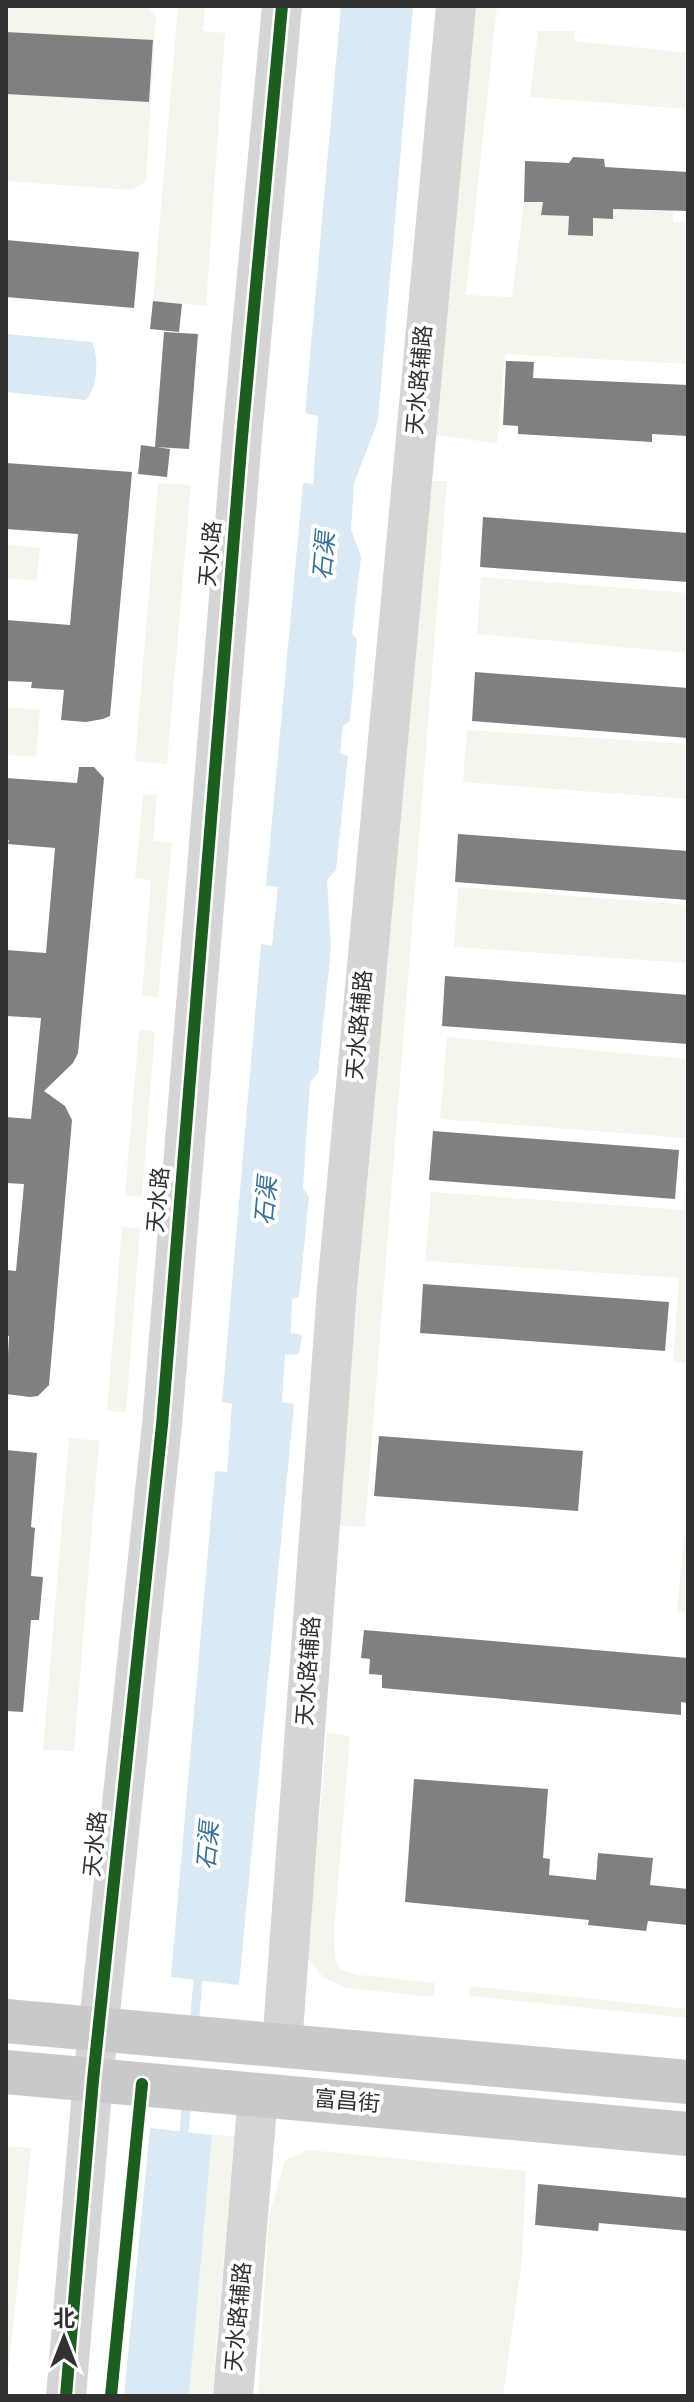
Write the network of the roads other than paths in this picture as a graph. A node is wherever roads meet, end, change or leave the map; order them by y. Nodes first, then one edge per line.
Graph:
1 (282, 6) edge
2 (456, 6) edge
3 (6, 2021) edge
4 (98, 2029) junction
5 (263, 2044) junction
6 (6, 2072) edge
7 (93, 2080) junction
8 (688, 2082) edge
9 (246, 2094) junction
10 (688, 2134) edge
11 (66, 2396) edge
12 (233, 2396) edge

1 - 4 street, 天水路
2 - 5 street, 天水路辅路
3 - 4 main road
4 - 5 main road
4 - 7 street, 天水路
5 - 8 main road
6 - 7 main road, 富昌街
7 - 9 main road, 富昌街
7 - 11 street, 天水路
9 - 10 main road, 富昌街
9 - 12 street, 天水路辅路

